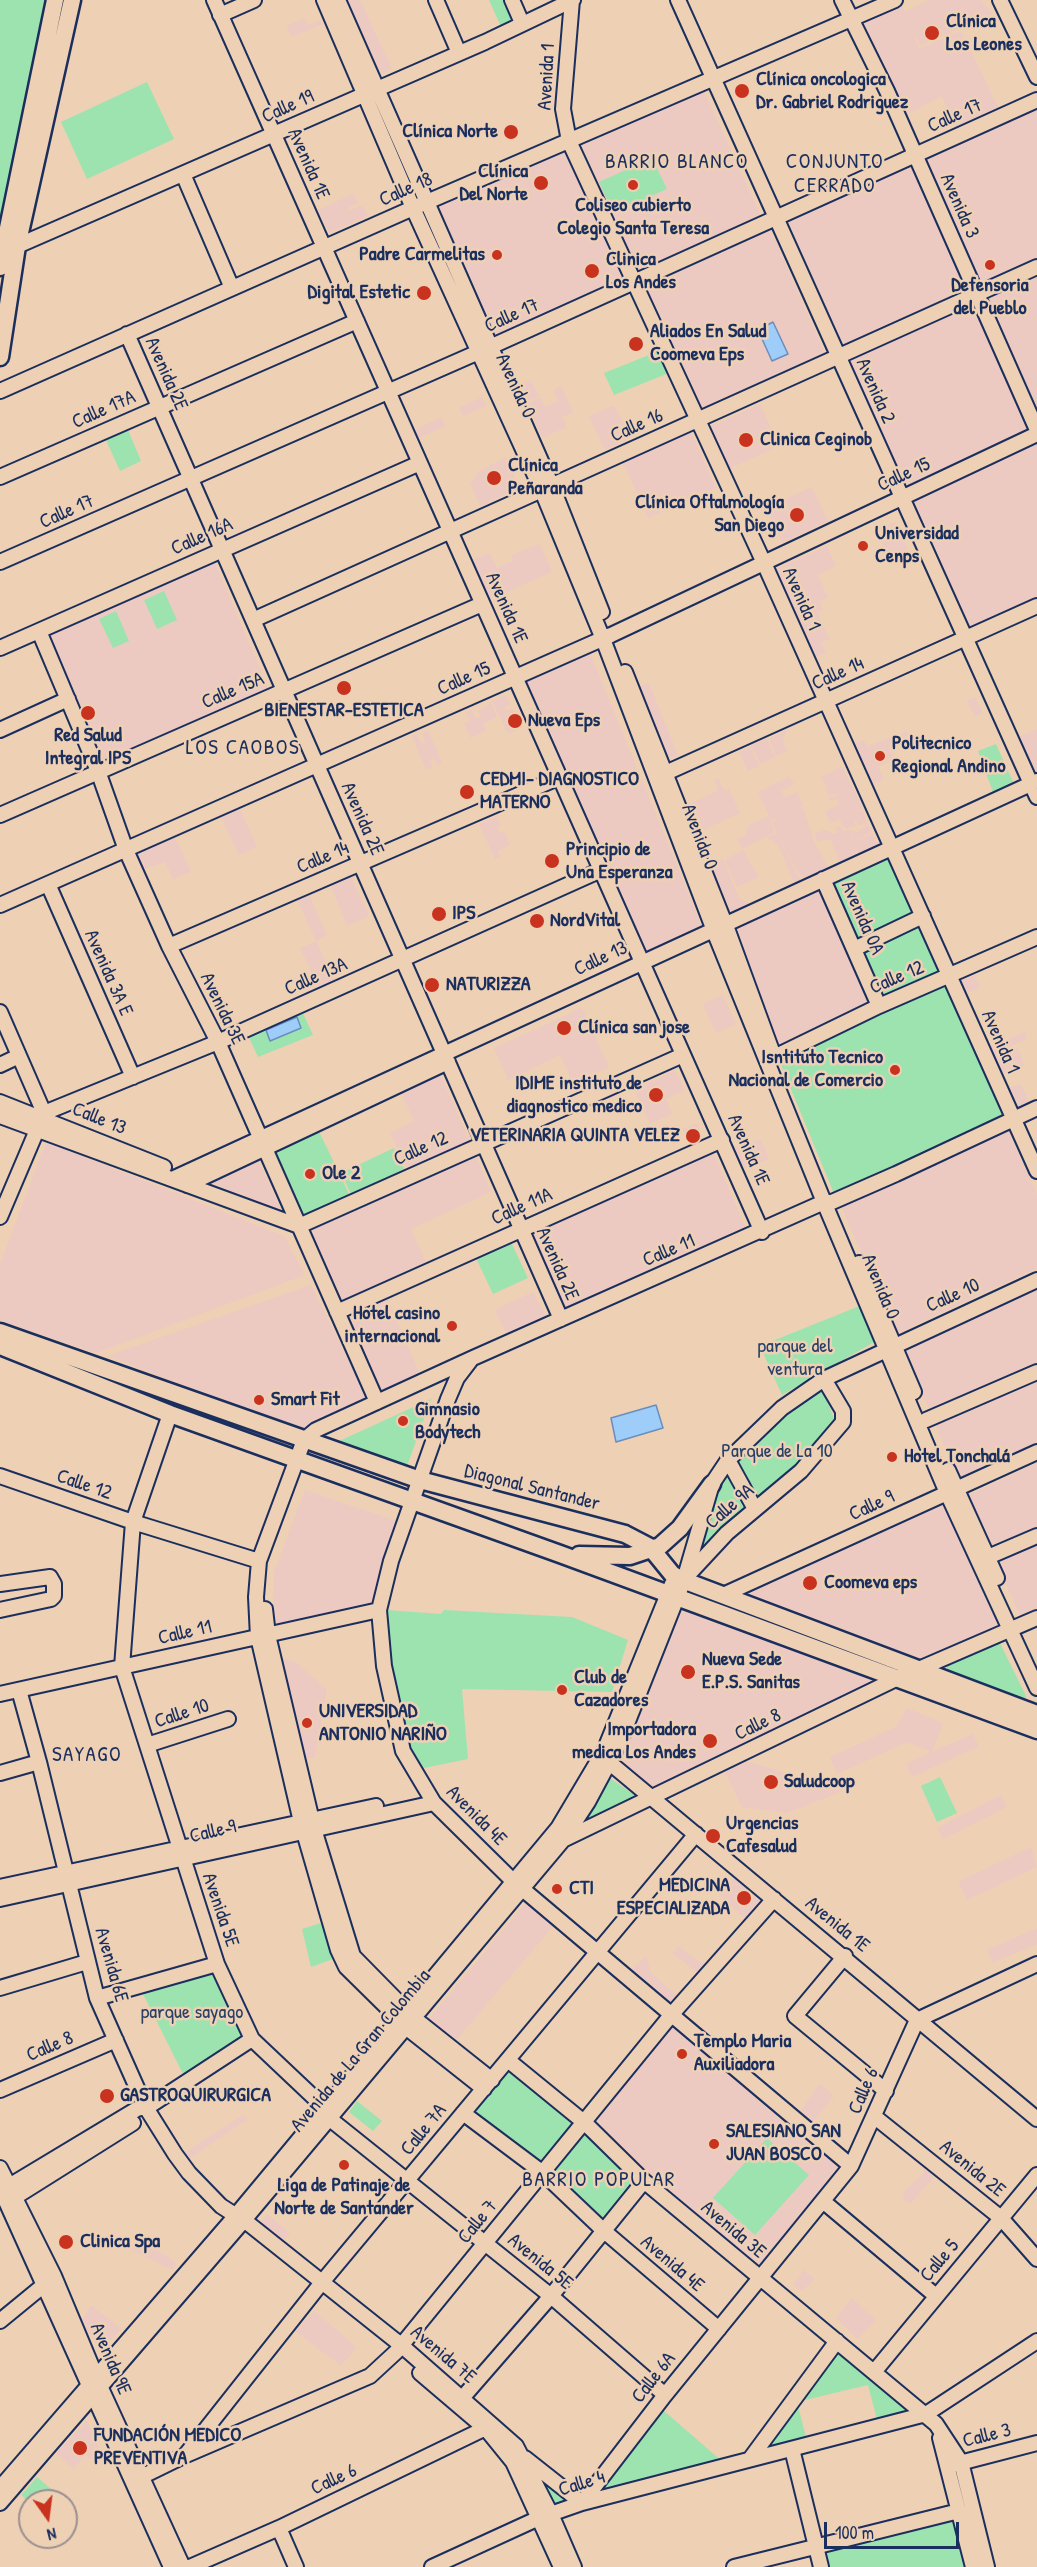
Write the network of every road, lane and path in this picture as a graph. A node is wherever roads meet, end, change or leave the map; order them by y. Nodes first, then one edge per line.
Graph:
1 (55, 0) edge
2 (72, 0) edge
3 (214, 0) edge
4 (254, 0) edge
5 (324, 0) edge
6 (338, 0) edge
7 (436, 0) edge
8 (512, 0) edge
9 (572, 0) edge
10 (678, 0) edge
11 (842, 0) edge
12 (895, 0) edge
13 (1000, 0) edge
14 (220, 15) junction
15 (852, 19) junction
16 (522, 23) junction
17 (459, 53) junction
18 (1037, 77) edge
19 (713, 79) junction
20 (371, 92) junction
21 (1037, 100) edge
22 (273, 134) junction
23 (569, 141) junction
24 (916, 155) junction
25 (183, 174) junction
26 (426, 202) junction
27 (413, 208) junction
28 (776, 218) junction
29 (17, 246) junction
30 (324, 247) junction
31 (0, 267) edge
32 (1037, 267) edge
33 (634, 282) junction
34 (232, 288) junction
35 (976, 295) junction
36 (357, 321) junction
37 (127, 334) junction
38 (484, 350) junction
39 (0, 357) edge
40 (838, 357) junction
41 (0, 391) edge
42 (388, 392) junction
43 (159, 406) junction
44 (698, 421) junction
45 (1037, 432) edge
46 (420, 463) junction
47 (0, 477) edge
48 (190, 479) junction
49 (547, 489) junction
50 (902, 498) junction
51 (450, 531) junction
52 (222, 550) junction
53 (0, 562) edge
54 (764, 563) junction
55 (482, 604) junction
56 (1037, 606) edge
57 (253, 620) junction
58 (39, 631) junction
59 (607, 637) junction
60 (965, 638) junction
61 (0, 648) edge
62 (515, 678) junction
63 (284, 691) junction
64 (68, 699) junction
65 (825, 701) junction
66 (0, 730) edge
67 (317, 765) junction
68 (98, 771) junction
69 (660, 776) junction
70 (560, 777) junction
71 (1034, 783) edge
72 (1037, 797) edge
73 (0, 815) edge
74 (891, 848) junction
75 (126, 850) junction
76 (360, 863) junction
77 (601, 870) junction
78 (823, 879) junction
79 (48, 884) junction
80 (0, 905) edge
81 (922, 916) junction
82 (720, 930) junction
83 (1037, 937) edge
84 (169, 946) junction
85 (854, 949) junction
86 (402, 959) junction
87 (643, 966) junction
88 (950, 976) junction
89 (879, 1006) junction
90 (0, 1012) edge
91 (218, 1042) junction
92 (683, 1055) junction
93 (19, 1056) junction
94 (774, 1057) junction
95 (445, 1058) junction
96 (0, 1065) edge
97 (133, 1077) junction
98 (0, 1102) edge
99 (1037, 1108) edge
100 (0, 1116) edge
101 (1013, 1118) junction
102 (41, 1120) junction
103 (722, 1140) junction
104 (262, 1143) junction
105 (482, 1143) junction
106 (1037, 1171) edge
107 (181, 1179) junction
108 (828, 1202) junction
109 (0, 1217) edge
110 (299, 1226) junction
111 (520, 1228) junction
112 (762, 1232) junction
113 (1037, 1280) edge
114 (338, 1312) junction
115 (561, 1319) junction
116 (0, 1332) edge
117 (0, 1346) edge
118 (890, 1347) junction
119 (473, 1358) junction
120 (1037, 1372) edge
121 (824, 1379) junction
122 (377, 1402) junction
123 (170, 1414) junction
124 (926, 1420) junction
125 (311, 1438) junction
126 (1037, 1452) edge
127 (728, 1460) junction
128 (300, 1465) junction
129 (0, 1476) edge
130 (420, 1480) junction
131 (712, 1484) junction
132 (951, 1491) junction
133 (411, 1505) junction
134 (522, 1508) junction
135 (755, 1509) junction
136 (133, 1522) junction
137 (1037, 1536) edge
138 (652, 1550) junction
139 (560, 1554) junction
140 (988, 1557) junction
141 (259, 1561) junction
142 (679, 1578) junction
143 (0, 1584) edge
144 (673, 1595) junction
145 (723, 1595) junction
146 (0, 1610) edge
147 (379, 1610) junction
148 (1037, 1618) edge
149 (1015, 1628) junction
150 (263, 1636) junction
151 (1037, 1665) edge
152 (122, 1667) junction
153 (920, 1669) junction
154 (898, 1678) junction
155 (1037, 1688) edge
156 (19, 1690) junction
157 (0, 1694) edge
158 (1037, 1714) edge
159 (228, 1719) dead end
160 (1037, 1730) edge
161 (147, 1745) junction
162 (39, 1762) junction
163 (610, 1763) junction
164 (0, 1773) edge
165 (652, 1798) junction
166 (431, 1799) junction
167 (308, 1826) junction
168 (696, 1834) junction
169 (563, 1840) junction
170 (180, 1854) junction
171 (68, 1878) junction
172 (518, 1884) junction
173 (0, 1887) edge
174 (0, 1899) edge
175 (774, 1899) junction
176 (598, 1953) junction
177 (845, 1956) junction
178 (87, 1962) junction
179 (217, 1964) junction
180 (1037, 1964) edge
181 (0, 1988) edge
182 (97, 1998) junction
183 (672, 2014) junction
184 (406, 2018) junction
185 (917, 2020) junction
186 (252, 2039) junction
187 (116, 2040) junction
188 (510, 2061) junction
189 (488, 2084) junction
190 (0, 2090) edge
191 (886, 2091) junction
192 (148, 2107) junction
193 (463, 2113) junction
194 (328, 2114) junction
195 (875, 2116) junction
196 (1037, 2119) edge
197 (585, 2123) junction
198 (851, 2166) junction
199 (0, 2168) edge
200 (543, 2173) junction
201 (1037, 2175) edge
202 (407, 2181) junction
203 (644, 2181) junction
204 (5, 2194) edge
205 (824, 2202) junction
206 (1001, 2218) junction
207 (240, 2221) junction
208 (604, 2231) junction
209 (486, 2244) junction
210 (1037, 2259) edge
211 (760, 2279) junction
212 (49, 2280) junction
213 (321, 2285) junction
214 (552, 2296) junction
215 (936, 2296) junction
216 (0, 2321) edge
217 (719, 2329) junction
218 (837, 2341) junction
219 (1037, 2341) edge
220 (398, 2349) junction
221 (874, 2372) junction
222 (94, 2385) junction
223 (665, 2395) junction
224 (459, 2401) junction
225 (931, 2419) junction
226 (490, 2427) junction
227 (1037, 2443) edge
228 (792, 2449) junction
229 (186, 2455) junction
230 (750, 2458) junction
231 (518, 2459) junction
232 (954, 2464) junction
233 (141, 2477) junction
234 (0, 2488) edge
235 (0, 2503) edge
236 (582, 2503) junction
237 (959, 2511) junction
238 (545, 2516) junction
239 (279, 2528) junction
240 (816, 2546) junction
241 (171, 2567) edge
242 (183, 2567) edge
243 (190, 2567) edge
244 (296, 2567) edge
245 (432, 2567) edge
246 (561, 2567) edge
247 (574, 2567) edge
248 (734, 2567) edge
249 (822, 2567) edge
250 (973, 2567) edge
251 (987, 2567) edge

1 - 31 main road
2 - 29 main road
3 - 14 street, Avenida 1E
4 - 14 street
5 - 20 street, Avenida 0
6 - 20 street, Avenida 0
7 - 17 street
8 - 16 street
9 - 16 street, Calle 19
9 - 23 street, Avenida 1
10 - 19 street, Avenida 2
11 - 15 street, Avenida 3
12 - 15 street, Calle 18
13 - 18 street
14 - 22 street, Avenida 1E
15 - 19 street, Calle 18
15 - 24 street, Avenida 3
16 - 17 street, Calle 19
17 - 20 street, Calle 19
19 - 23 street, Calle 18
19 - 28 street, Avenida 2
20 - 22 street, Calle 19
20 - 26 street, Avenida 0
20 - 27 street, Avenida 0
21 - 24 street, Calle 17
22 - 25 street, Calle 19
22 - 30 street, Avenida 1E
23 - 26 street, Calle 18
23 - 33 street, Avenida 1
24 - 28 street, Calle 17
24 - 35 street, Avenida 3
25 - 29 street, Calle 19
25 - 34 street
26 - 27 street, Calle 18
26 - 38 street, Avenida 0
27 - 30 street, Calle 18
27 - 38 street, Avenida 0
28 - 33 street, Calle 17
28 - 40 street, Avenida 2
29 - 39 main road
30 - 34 street, Calle 18
30 - 36 street, Avenida 1E
32 - 35 street, Calle 16
33 - 38 street, Calle 17
33 - 44 street, Avenida 1
34 - 37 street, Calle 18
35 - 40 street, Calle 16
35 - 45 street, Avenida 3
36 - 42 street, Avenida 1E
36 - 43 street, Calle 17A
37 - 41 street, Calle 18
37 - 43 street, Avenida 2E
38 - 42 street, Calle 17
38 - 49 street, Avenida 0
40 - 44 street, Calle 16
40 - 50 street, Avenida 2
42 - 46 street, Avenida 1E
42 - 48 street, Calle 17
43 - 47 street, Calle 17A
43 - 48 street, Avenida 2E
44 - 49 street, Calle 16
44 - 54 street, Avenida 1
45 - 50 street, Calle 15
46 - 51 street, Avenida 1E
46 - 52 street, Calle 16A
48 - 52 street, Avenida 2E
48 - 53 street, Calle 17
49 - 51 street, Calle 16
49 - 59 street, Avenida 0
50 - 54 street, Calle 15
50 - 60 street, Avenida 2
51 - 55 street, Avenida 1E
51 - 57 street, Calle 16
52 - 57 street, Avenida 2E
52 - 58 street, Calle 16A
54 - 59 street, Calle 15
54 - 65 street, Avenida 1
55 - 62 street, Avenida 1E
55 - 63 street, Calle 15A
56 - 60 street, Calle 14
57 - 63 street, Avenida 2E
58 - 61 street, Calle 16A
58 - 64 street, Avenida 3E
59 - 62 street, Calle 15
59 - 69 street, Avenida 0
60 - 65 street, Calle 14
60 - 71 street, Avenida 2
62 - 67 street, Calle 15
62 - 70 street, Avenida 1E
63 - 67 street, Avenida 2E
63 - 68 street, Calle 15A
64 - 66 street
64 - 68 street, Avenida 3E
65 - 69 street, Calle 14
65 - 74 street, Avenida 1
67 - 75 street, Calle 15
67 - 76 street, Avenida 2E
68 - 73 street, Calle 15A
68 - 75 street, Avenida 3E
69 - 82 street, Avenida 0
70 - 76 street, Calle 14
70 - 77 street, Avenida 1E
71 - 72 street, Avenida 2
71 - 74 street, Calle 13
74 - 78 street, Calle 13
74 - 81 street, Avenida 1
75 - 79 street, Calle 15
75 - 84 street, Avenida 3E
76 - 84 street, Calle 14
76 - 86 street, Avenida 2E
77 - 86 street, Calle 13A
77 - 87 street, Avenida 1E
78 - 82 street, Calle 13
78 - 85 street, Avenida 0A
79 - 80 street, Calle 15
79 - 97 street, Avenida 3A E
81 - 85 street
81 - 88 street, Avenida 1
82 - 87 street, Calle 13
82 - 94 street, Avenida 0
82 - 108 street, Avenida 0
83 - 88 street, Calle 12
84 - 91 street, Avenida 3E
85 - 89 street, Avenida 0A
86 - 91 street, Calle 13A
86 - 95 street, Avenida 2E
87 - 92 street, Avenida 1E
87 - 95 street, Calle 13
88 - 89 street, Calle 12
88 - 101 street, Avenida 1
89 - 94 street, Calle 12
90 - 93 street
91 - 97 street, Calle 13A
91 - 104 street, Avenida 3E
92 - 103 street, Avenida 1E
92 - 105 street, Calle 12
93 - 96 street
93 - 102 street
94 - 108 street, Avenida 0
95 - 104 street, Calle 13
95 - 105 street, Avenida 2E
97 - 102 street, Calle 13A
98 - 102 street, Calle 13
99 - 101 street, Calle 11
100 - 102 street, Calle 13
101 - 106 street, Avenida 1
101 - 108 street, Calle 11
102 - 107 street, Calle 13
102 - 109 street
103 - 111 street, Calle 11A
103 - 112 street, Avenida 1E
104 - 107 street, Calle 13
104 - 110 street, Avenida 3E
105 - 110 street, Calle 12
105 - 111 street, Avenida 2E
107 - 110 street
108 - 112 street, Calle 11
108 - 118 street, Avenida 0
110 - 114 street, Avenida 3E
111 - 114 street, Calle 11A
111 - 115 street, Avenida 2E
112 - 115 street, Calle 11
113 - 118 street, Calle 10
114 - 122 street, Avenida 3E
115 - 119 street, Calle 11
116 - 125 main road, Diagonal Santander
117 - 123 main road
118 - 121 street, Calle 10
118 - 124 street, Avenida 0
118 - 132 street, Avenida 0
119 - 122 street, Calle 11
119 - 130 street, Avenida 4E
120 - 124 street
121 - 127 street, Calle 10
121 - 135 street, Calle 9A
122 - 125 street, Calle 11
123 - 128 main road
123 - 136 street, Avenida 5E
124 - 132 street, Avenida 0
125 - 128 street
125 - 130 main road, Diagonal Santander
126 - 132 street, Calle 9
127 - 131 street, Calle 10
127 - 135 street
128 - 133 main road
128 - 141 street
128 - 150 street
129 - 136 street, Calle 12
130 - 133 street, Avenida 4E
130 - 134 main road, Diagonal Santander
131 - 138 main road
131 - 142 street, Calle 10
132 - 140 street, Avenida 0
132 - 145 street, Calle 9
132 - 149 street, Avenida 0
133 - 134 main road
133 - 139 main road
133 - 147 street, Avenida 4E
134 - 138 main road, Diagonal Santander
135 - 142 street, Calle 9A
136 - 141 street, Calle 12
136 - 152 street, Avenida 5E
137 - 140 street
138 - 139 main road
138 - 142 main road, Diagonal Santander
139 - 144 main road
140 - 149 street, Avenida 0
141 - 150 street
142 - 144 street, Avenida de La Gran Colombia
142 - 145 main road, Diagonal Santander
143 - 146 street
144 - 154 main road
144 - 163 street, Avenida de La Gran Colombia
144 - 172 street, Avenida de La Gran Colombia
145 - 153 main road, Diagonal Santander
147 - 150 street, Calle 11
147 - 166 street, Avenida 4E
148 - 149 street, Calle 8
149 - 151 street, Avenida 0
149 - 153 street, Calle 8
149 - 155 street, Avenida 0
150 - 152 street, Calle 11
150 - 167 street
152 - 156 street, Calle 11
152 - 161 street, Avenida 5E
153 - 154 street, Calle 8
153 - 158 main road, Diagonal Santander
154 - 160 main road
154 - 165 street, Calle 8
156 - 157 street, Calle 11
156 - 162 street, Avenida 6E
159 - 161 street, Calle 10
161 - 170 street, Avenida 5E
162 - 164 street
162 - 171 street, Avenida 6E
163 - 165 street, Avenida 1E
163 - 169 street, Avenida de La Gran Colombia
165 - 168 street, Avenida 1E
165 - 169 street, Calle 8
166 - 167 street, Calle 9
166 - 172 street, Avenida 4E
167 - 170 street, Calle 9
167 - 184 street
168 - 175 street, Avenida 1E
168 - 176 street, Calle 7A
169 - 172 street, Avenida de La Gran Colombia
170 - 171 street, Calle 9
170 - 179 street, Avenida 5E
171 - 173 street, Calle 9
171 - 174 street, Calle 9
171 - 178 street, Avenida 6E
172 - 176 street, Avenida 4E
172 - 184 street, Avenida de La Gran Colombia
175 - 177 street, Avenida 1E
175 - 183 street, Calle 7
176 - 183 street, Avenida 4E
176 - 188 street, Calle 7A
177 - 185 street, Avenida 1E
177 - 191 street
178 - 181 street
178 - 182 street, Avenida 6E
179 - 182 street
179 - 186 street, Avenida 5E
180 - 185 street
182 - 187 street, Avenida 6E
183 - 197 street, Calle 7
183 - 198 street, Avenida 4E
184 - 189 street
184 - 194 street, Avenida de La Gran Colombia
185 - 191 street, Calle 6
185 - 196 street, Avenida 1E
186 - 192 street
186 - 194 street, Avenida 5E
187 - 190 street, Calle 8
187 - 192 street, Avenida 6E
188 - 189 street, Calle 7A
188 - 197 street, Avenida 3E
189 - 193 street, Calle 7A
191 - 195 street, Calle 6
192 - 204 street
192 - 207 street, Avenida 6E
193 - 200 street, Avenida 4E
193 - 202 street, Calle 7A
194 - 202 street, Avenida 5E
194 - 207 street, Avenida de La Gran Colombia
195 - 198 street, Calle 6
195 - 206 street, Avenida 2E
197 - 200 street, Calle 7
197 - 203 street, Avenida 3E
198 - 205 street, Calle 6
199 - 204 street, Avenida 9E
200 - 208 street, Avenida 4E
200 - 209 street, Calle 7
201 - 206 street, Calle 5
202 - 209 street, Avenida 5E
202 - 213 street, Calle 7A
203 - 208 street
203 - 211 street, Avenida 3E
204 - 212 street, Avenida 9E
205 - 211 street, Calle 6
205 - 215 street
206 - 210 street, Avenida 2E
206 - 215 street, Calle 5
207 - 213 street, Avenida 7E
207 - 222 street, Avenida de La Gran Colombia
208 - 214 street
208 - 217 street, Avenida 4E
209 - 214 street, Avenida 5E
209 - 220 street, Calle 7
211 - 217 street, Calle 6A
211 - 218 street, Avenida 3E
212 - 216 street
212 - 222 street, Avenida 9E
213 - 220 street, Avenida 7E
213 - 229 street, Calle 7A
214 - 223 street, Avenida 5E
214 - 224 street
215 - 221 street, Calle 5
217 - 223 street, Calle 6A
218 - 221 street, Avenida 3E
218 - 230 street
219 - 225 street, Calle 4
220 - 224 street, Avenida 7E
220 - 229 street, Calle 7
221 - 225 street, Avenida 3E
222 - 233 street, Avenida 9E
222 - 234 street, Avenida de La Gran Colombia
222 - 235 street, Avenida de La Gran Colombia
222 - 241 street, Avenida 9E
223 - 236 street, Calle 6A
224 - 226 street, Avenida 7E
225 - 228 street, Calle 4
225 - 232 street
226 - 231 street, Avenida 7E
226 - 239 street, Calle 6
227 - 232 street, Calle 3
228 - 230 street, Calle 4
228 - 240 street
229 - 233 street, Calle 7
230 - 236 street, Calle 4
231 - 236 street
231 - 238 street, Avenida 7E
232 - 237 street
232 - 251 street
233 - 242 street, Avenida 9E
236 - 238 street, Calle 4
237 - 240 street
237 - 250 street
238 - 245 street, Calle 4
238 - 246 street, Avenida 7E
238 - 247 street, Avenida 7E
239 - 243 street, Calle 6
239 - 244 street
240 - 248 street
240 - 249 street

